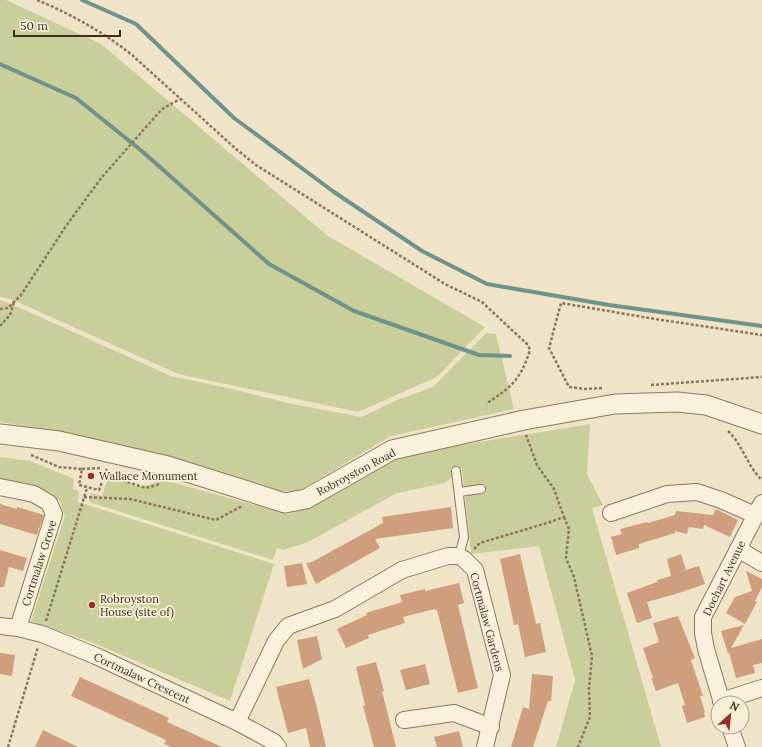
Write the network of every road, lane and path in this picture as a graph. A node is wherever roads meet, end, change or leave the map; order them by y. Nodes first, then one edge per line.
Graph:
1 (38, 0) edge
2 (180, 99) junction
3 (14, 302) junction
4 (0, 309) edge
5 (0, 326) edge
6 (762, 335) edge
7 (762, 377) edge
8 (647, 385) dead end
9 (609, 388) dead end
10 (486, 404) dead end
11 (523, 420) junction
12 (762, 424) edge
13 (724, 426) dead end
14 (0, 434) edge
15 (112, 453) junction
16 (29, 455) dead end
17 (82, 469) junction
18 (456, 471) dead end
19 (105, 473) junction
20 (762, 480) edge
21 (160, 484) dead end
22 (0, 487) edge
23 (87, 488) junction
24 (481, 489) dead end
25 (458, 492) junction
26 (759, 509) edge
27 (611, 513) dead end
28 (564, 516) junction
29 (738, 549) junction
30 (462, 558) junction
31 (762, 563) edge
32 (0, 626) edge
33 (18, 628) junction
34 (42, 634) junction
35 (762, 688) edge
36 (720, 695) edge
37 (742, 695) edge
38 (404, 720) dead end
39 (237, 722) junction
40 (491, 726) junction
41 (733, 735) edge
42 (8, 747) edge
43 (278, 747) edge
44 (485, 747) edge
45 (578, 747) edge
46 (737, 747) edge

1 - 2 path
2 - 3 path
2 - 10 path
3 - 4 path
3 - 5 path
6 - 9 path
7 - 8 path
11 - 12 street, Robroyston Road
11 - 15 street, Robroyston Road
11 - 28 path
13 - 20 path
14 - 15 street, Robroyston Road
15 - 19 path
16 - 17 path
17 - 19 path
17 - 23 path
18 - 25 lane
19 - 21 path
19 - 23 path
22 - 33 street, Cortmalaw Grove
23 - 34 path
24 - 25 lane
25 - 30 lane
26 - 27 street
26 - 29 street, Dochart Avenue
28 - 30 path
28 - 45 path
29 - 31 street
29 - 36 street, Dochart Avenue
30 - 39 street
30 - 40 street, Cortmalaw Gardens
32 - 33 street, Cortmalaw Crescent
33 - 34 street, Cortmalaw Crescent
34 - 39 street, Cortmalaw Crescent
34 - 42 path
35 - 37 street
38 - 40 street
39 - 43 street, Cortmalaw Crescent
40 - 44 street, Cortmalaw Gardens
41 - 46 street

